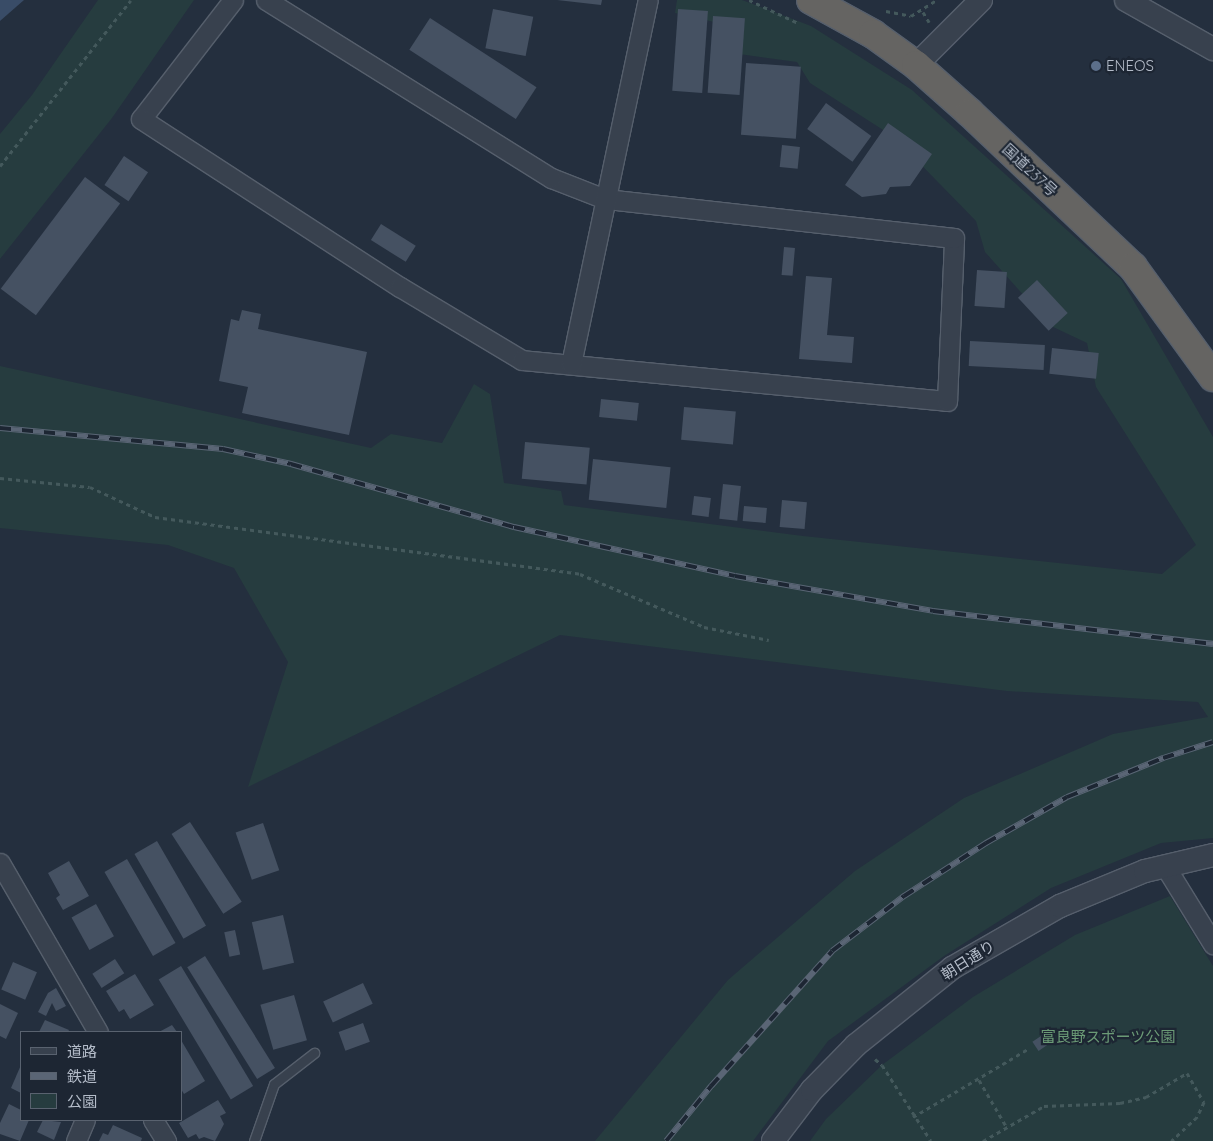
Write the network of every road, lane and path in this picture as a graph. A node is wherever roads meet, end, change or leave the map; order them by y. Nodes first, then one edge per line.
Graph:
1 (131, 0) edge
2 (233, 0) edge
3 (266, 0) edge
4 (648, 0) edge
5 (812, 0) edge
6 (937, 0) edge
7 (981, 0) edge
8 (1126, 0) edge
9 (880, 7) dead end
10 (1213, 49) edge
11 (916, 65) junction
12 (0, 166) edge
13 (605, 199) junction
14 (571, 364) junction
15 (1213, 377) edge
16 (0, 478) edge
17 (769, 640) dead end
18 (1213, 855) edge
19 (1165, 866) junction
20 (1, 871) edge
21 (1213, 944) edge
22 (97, 1031) edge
23 (856, 1045) junction
24 (1028, 1049) dead end
25 (314, 1053) dead end
26 (979, 1080) junction
27 (913, 1117) junction
28 (85, 1121) edge
29 (153, 1121) edge
30 (1006, 1126) junction
31 (76, 1141) edge
32 (166, 1141) edge
33 (254, 1141) edge
34 (773, 1141) edge
35 (931, 1141) edge
36 (983, 1141) edge
37 (1171, 1141) edge

1 - 12 path
2 - 14 street
3 - 13 street
4 - 13 street
5 - 11 highway, 国道237号
6 - 9 path
7 - 11 street
8 - 10 street
11 - 15 highway, 国道237号
13 - 14 street
13 - 14 street
16 - 17 path
18 - 19 street, 朝日通り
19 - 21 street
19 - 23 street, 朝日通り
20 - 22 street
23 - 27 path
23 - 34 street, 朝日通り
24 - 26 path
25 - 33 lane
26 - 27 path
26 - 30 path
27 - 35 path
28 - 31 street
29 - 32 street
30 - 36 path
30 - 37 path

